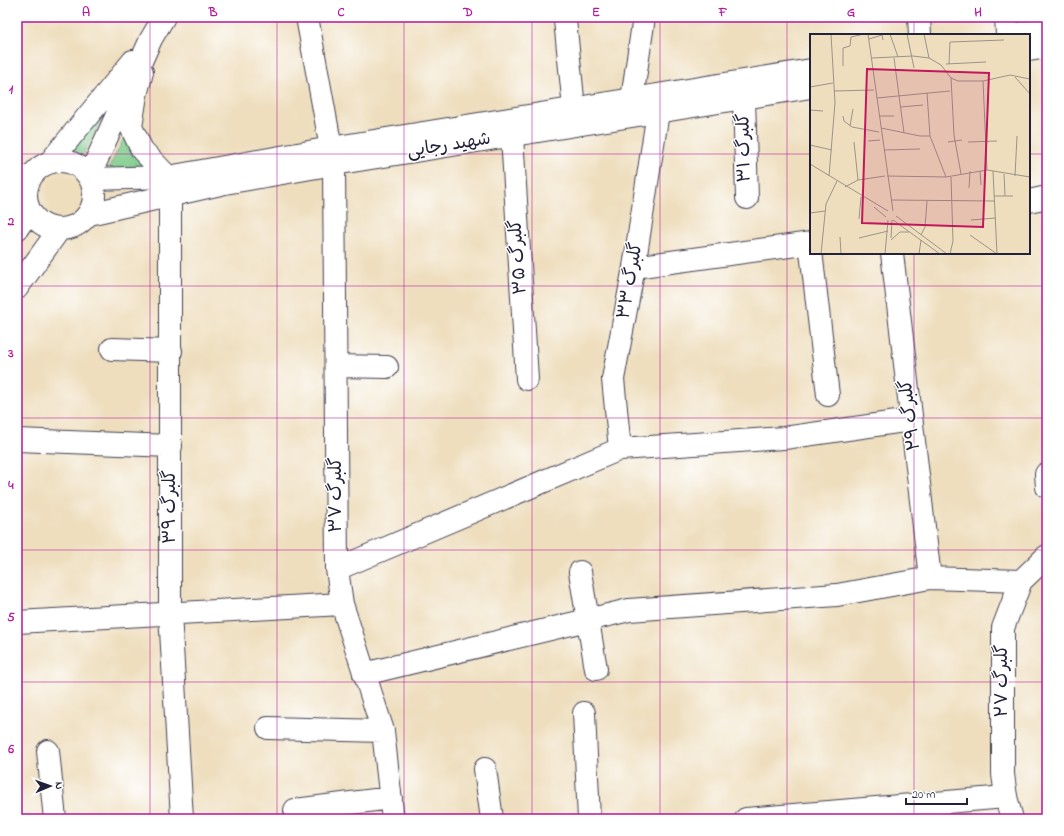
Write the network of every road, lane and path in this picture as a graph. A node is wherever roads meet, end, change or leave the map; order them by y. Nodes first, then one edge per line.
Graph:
1 (164, 17) edge
2 (307, 17) edge
3 (644, 17) edge
4 (919, 17) edge
5 (1006, 17) edge
6 (565, 20) dead end
7 (1047, 28) edge
8 (920, 34) edge
9 (1007, 34) edge
10 (1017, 34) edge
11 (151, 39) junction
12 (1047, 47) edge
13 (1030, 50) edge
14 (810, 70) edge
15 (810, 87) edge
16 (744, 98) junction
17 (632, 99) junction
18 (574, 108) junction
19 (658, 112) junction
20 (512, 136) junction
21 (333, 156) junction
22 (50, 162) junction
23 (24, 176) edge
24 (90, 178) junction
25 (169, 186) junction
26 (1047, 197) edge
27 (747, 198) dead end
28 (1030, 201) edge
29 (25, 208) edge
30 (90, 214) junction
31 (17, 229) edge
32 (59, 230) junction
33 (810, 243) edge
34 (811, 254) edge
35 (892, 254) edge
36 (634, 267) junction
37 (17, 288) edge
38 (112, 349) dead end
39 (171, 351) junction
40 (336, 366) junction
41 (387, 367) dead end
42 (527, 379) dead end
43 (828, 395) dead end
44 (912, 420) junction
45 (17, 440) edge
46 (171, 446) junction
47 (620, 449) junction
48 (1047, 556) edge
49 (337, 569) junction
50 (580, 572) dead end
51 (930, 578) junction
52 (1021, 581) junction
53 (342, 604) junction
54 (170, 613) junction
55 (588, 620) junction
56 (17, 622) edge
57 (596, 669) dead end
58 (364, 674) junction
59 (584, 713) dead end
60 (268, 728) dead end
61 (383, 731) junction
62 (48, 751) dead end
63 (485, 768) dead end
64 (1006, 797) junction
65 (392, 809) edge
66 (295, 810) dead end
67 (55, 819) edge
68 (182, 819) edge
69 (492, 819) edge
70 (589, 819) edge
71 (746, 819) edge
72 (1012, 819) edge

1 - 11 street
2 - 21 street, گلبرگ ۳۷
3 - 17 street
4 - 8 street
5 - 9 street
6 - 18 street
7 - 10 street
11 - 22 street
11 - 24 street
11 - 25 street
12 - 13 street
14 - 17 street, شهید رجایی
15 - 16 street, شهید رجایی
16 - 19 street, شهید رجایی
16 - 27 street, گلبرگ ۳۱
17 - 18 street, شهید رجایی
18 - 21 street, شهید رجایی
19 - 20 street, شهید رجایی
19 - 36 street, گلبرگ ۳۳
20 - 21 street, شهید رجایی
20 - 42 street, گلبرگ ۳۵
21 - 25 street, شهید رجایی
21 - 40 street, گلبرگ ۳۷
22 - 23 street
22 - 24 street
23 - 29 street
24 - 25 street, شهید رجایی
24 - 30 street
25 - 30 street, شهید رجایی
25 - 39 street, گلبرگ ۳۹
26 - 28 street
29 - 31 street
29 - 32 street
30 - 32 street
32 - 37 street
33 - 36 street
34 - 43 street
35 - 44 street, گلبرگ ۲۹
36 - 47 street, گلبرگ ۳۳
38 - 39 street
39 - 46 street, گلبرگ ۳۹
40 - 41 street
40 - 49 street, گلبرگ ۳۷
44 - 47 street
44 - 51 street, گلبرگ ۲۹
45 - 46 street
46 - 54 street, گلبرگ ۳۹
47 - 49 street
48 - 52 street, گلبرگ ۲۷
49 - 53 street, گلبرگ ۳۷
50 - 55 street
51 - 52 street
51 - 55 street
52 - 64 street, گلبرگ ۲۷
53 - 54 street
53 - 58 street, گلبرگ ۳۷
54 - 56 street
54 - 68 street, گلبرگ ۳۹
55 - 57 street
55 - 58 street
58 - 61 street, گلبرگ ۳۷
59 - 70 street
60 - 61 street
61 - 65 street, گلبرگ ۳۷
62 - 67 street
63 - 69 street
64 - 71 street
64 - 72 street, گلبرگ ۲۷
65 - 66 street

